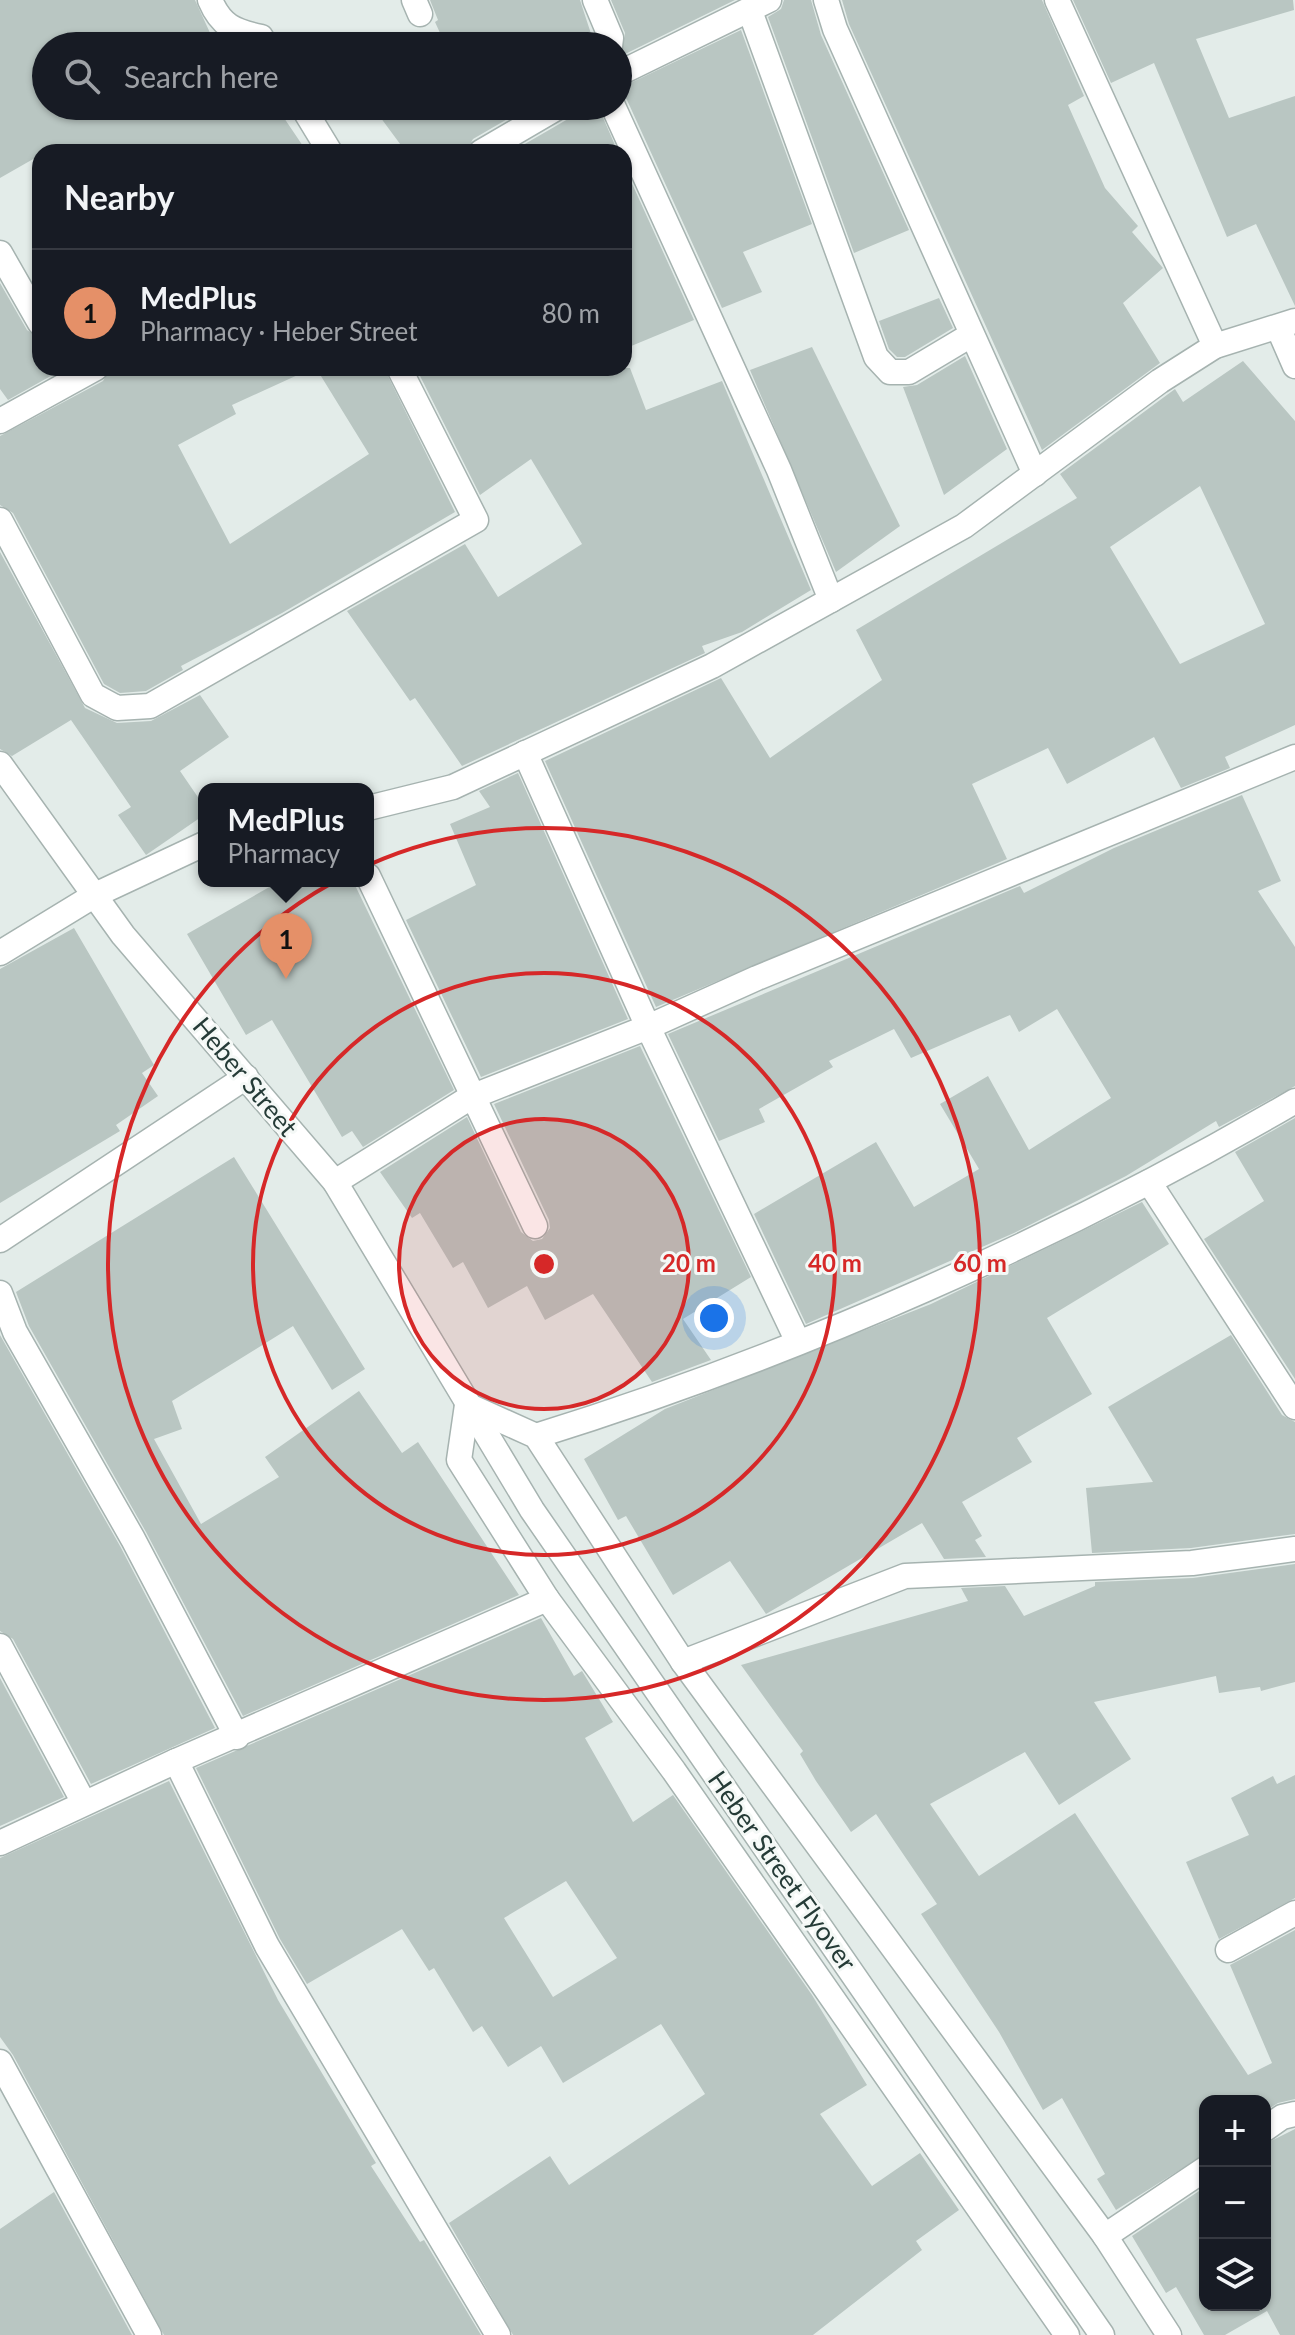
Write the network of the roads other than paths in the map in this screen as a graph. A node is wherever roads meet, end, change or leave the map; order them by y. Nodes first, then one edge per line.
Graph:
1 (210, 0) edge
2 (595, 0) edge
3 (826, 0) edge
4 (1057, 0) edge
5 (760, 6) edge
6 (238, 32) edge
7 (608, 32) edge
8 (632, 67) edge
9 (311, 120) edge
10 (536, 120) edge
11 (619, 120) edge
12 (325, 144) edge
13 (495, 144) edge
14 (630, 144) edge
15 (632, 148) edge
16 (0, 253) edge
17 (32, 309) edge
18 (1286, 324) edge
19 (971, 335) junction
20 (1215, 346) junction
21 (1295, 366) edge
22 (66, 376) edge
23 (403, 376) edge
24 (0, 421) edge
25 (1035, 474) junction
26 (0, 520) edge
27 (831, 600) junction
28 (525, 753) junction
29 (1295, 757) edge
30 (0, 764) edge
31 (374, 807) edge
32 (198, 847) edge
33 (373, 887) edge
34 (95, 895) junction
35 (0, 953) edge
36 (648, 1027) junction
37 (246, 1077) junction
38 (471, 1097) junction
39 (1295, 1101) edge
40 (335, 1182) junction
41 (1149, 1182) junction
42 (535, 1226) dead end
43 (0, 1240) edge
44 (0, 1293) edge
45 (798, 1342) junction
46 (467, 1405) junction
47 (1295, 1407) edge
48 (536, 1436) junction
49 (1295, 1549) edge
50 (547, 1599) junction
51 (0, 1646) edge
52 (683, 1662) junction
53 (237, 1737) junction
54 (176, 1761) junction
55 (84, 1803) junction
56 (0, 1843) edge
57 (1295, 1913) edge
58 (1228, 1950) dead end
59 (0, 2062) edge
60 (1295, 2114) edge
61 (1271, 2125) edge
62 (1199, 2173) edge
63 (1105, 2236) junction
64 (149, 2335) edge
65 (498, 2335) edge
66 (1067, 2335) edge
67 (1102, 2335) edge
68 (1169, 2335) edge

1 - 6 street
2 - 7 street
3 - 19 street
4 - 20 street
5 - 8 street
5 - 19 street
9 - 12 street
10 - 13 street
11 - 14 street
15 - 27 street
16 - 17 street
18 - 20 street
18 - 21 street
19 - 25 street
20 - 25 street
22 - 24 street
23 - 26 street
25 - 27 street
27 - 28 street
28 - 31 street
28 - 36 street
29 - 36 street
30 - 34 street, Heber Street
32 - 34 street
33 - 38 street
34 - 35 street
34 - 37 street, Heber Street
36 - 38 street
36 - 45 street
37 - 40 street, Heber Street
37 - 43 street
38 - 40 street
38 - 42 street
39 - 41 street
40 - 46 street, Heber Street
41 - 45 street
41 - 47 street
44 - 53 street
45 - 48 street
46 - 48 street
46 - 50 street
46 - 67 street, Heber Street Flyover
48 - 52 street
49 - 52 street
50 - 53 street
50 - 66 street
51 - 55 street
52 - 63 street
53 - 54 street
54 - 55 street
54 - 65 street
55 - 56 street
57 - 58 street
59 - 64 street
60 - 61 street
62 - 63 street
63 - 68 street

